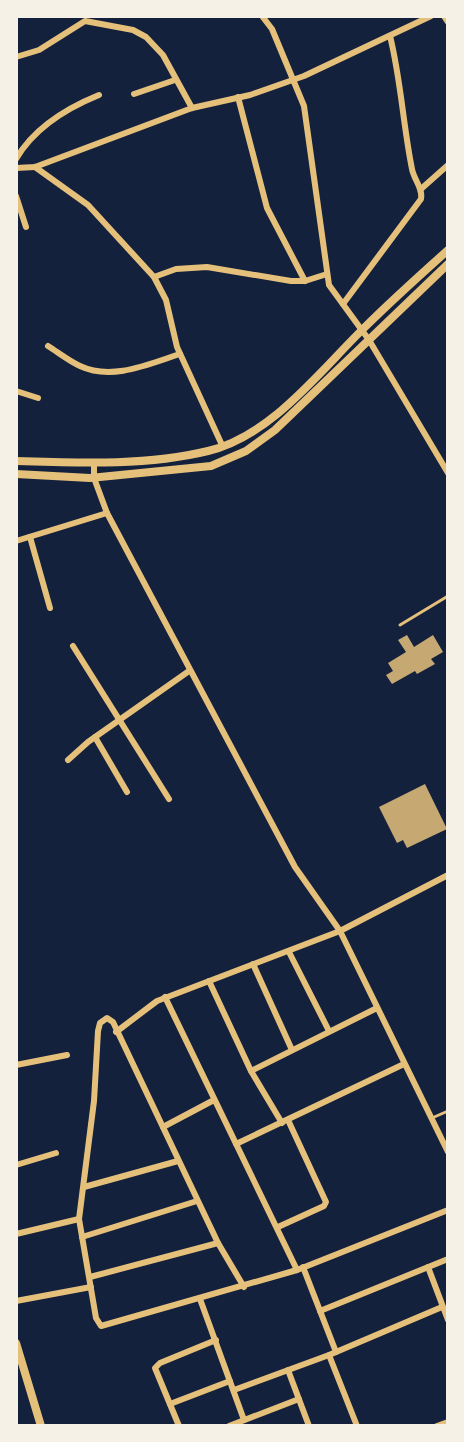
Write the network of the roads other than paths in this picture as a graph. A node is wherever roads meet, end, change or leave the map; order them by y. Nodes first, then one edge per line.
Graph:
1 (262, 16) edge
2 (444, 16) edge
3 (431, 17) edge
4 (87, 19) edge
5 (447, 22) edge
6 (390, 36) junction
7 (16, 57) edge
8 (175, 80) junction
9 (294, 80) junction
10 (134, 94) dead end
11 (99, 95) dead end
12 (238, 97) junction
13 (192, 108) junction
14 (16, 159) edge
15 (447, 165) edge
16 (35, 167) junction
17 (16, 168) edge
18 (421, 189) junction
19 (16, 196) edge
20 (26, 227) dead end
21 (447, 250) edge
22 (447, 264) edge
23 (327, 274) junction
24 (154, 277) junction
25 (304, 281) junction
26 (343, 304) junction
27 (362, 330) junction
28 (369, 339) junction
29 (48, 346) dead end
30 (180, 354) junction
31 (16, 391) edge
32 (38, 399) dead end
33 (222, 445) junction
34 (16, 460) edge
35 (94, 464) junction
36 (447, 473) edge
37 (16, 474) edge
38 (94, 478) junction
39 (107, 513) junction
40 (30, 537) junction
41 (16, 541) edge
42 (447, 596) edge
43 (50, 608) dead end
44 (400, 625) dead end
45 (73, 646) dead end
46 (189, 671) junction
47 (120, 721) junction
48 (95, 737) junction
49 (68, 760) dead end
50 (127, 792) dead end
51 (169, 799) dead end
52 (447, 875) edge
53 (339, 931) junction
54 (289, 952) junction
55 (253, 964) junction
56 (209, 981) junction
57 (165, 997) junction
58 (376, 1008) junction
59 (329, 1030) junction
60 (116, 1032) junction
61 (292, 1050) junction
62 (67, 1055) dead end
63 (405, 1064) junction
64 (16, 1065) edge
65 (251, 1071) junction
66 (214, 1100) junction
67 (447, 1111) edge
68 (432, 1118) junction
69 (285, 1121) junction
70 (163, 1127) junction
71 (236, 1144) junction
72 (447, 1152) edge
73 (56, 1153) dead end
74 (178, 1161) junction
75 (16, 1165) edge
76 (84, 1187) junction
77 (197, 1201) junction
78 (447, 1210) edge
79 (79, 1219) junction
80 (278, 1227) junction
81 (16, 1234) edge
82 (82, 1236) junction
83 (218, 1243) junction
84 (447, 1259) edge
85 (428, 1267) junction
86 (300, 1268) junction
87 (90, 1277) junction
88 (91, 1287) junction
89 (244, 1287) junction
90 (200, 1299) junction
91 (16, 1301) edge
92 (442, 1307) junction
93 (320, 1311) junction
94 (447, 1320) edge
95 (216, 1340) junction
96 (16, 1343) edge
97 (336, 1352) junction
98 (329, 1355) junction
99 (288, 1370) junction
100 (230, 1381) junction
101 (234, 1390) junction
102 (299, 1399) junction
103 (170, 1404) junction
104 (244, 1420) junction
105 (447, 1422) edge
106 (41, 1425) edge
107 (179, 1425) edge
108 (229, 1425) edge
109 (309, 1425) edge
110 (357, 1425) edge
111 (437, 1425) edge

1 - 9 street
2 - 5 street
3 - 6 street
4 - 7 street
4 - 8 street
6 - 9 street
6 - 18 street
8 - 10 street
8 - 13 street
9 - 12 street
9 - 23 street
11 - 14 street
12 - 13 street
12 - 25 street
13 - 16 street
15 - 18 street
16 - 17 street
16 - 24 street
18 - 26 street
19 - 20 street
21 - 27 street
22 - 28 street
23 - 25 street
23 - 26 street
24 - 25 street
24 - 30 street
26 - 27 street
27 - 28 street
27 - 33 street
28 - 36 street
28 - 38 street
29 - 30 street
30 - 33 street
31 - 32 street
33 - 35 street
34 - 35 street
35 - 38 street
37 - 38 street
38 - 39 street
39 - 40 street
39 - 46 street
40 - 41 street
40 - 43 street
42 - 44 lane
45 - 47 street
46 - 47 street
46 - 53 street
47 - 48 street
47 - 51 street
48 - 49 street
48 - 50 street
52 - 53 street
53 - 54 street
53 - 58 street
54 - 55 street
54 - 59 street
55 - 56 street
55 - 61 street
56 - 57 street
56 - 65 street
57 - 60 street
57 - 66 street
58 - 59 street
58 - 63 street
59 - 61 street
60 - 70 street
60 - 76 street
61 - 65 street
62 - 64 street
63 - 68 street
63 - 69 street
65 - 69 street
66 - 70 street
66 - 71 street
67 - 68 lane
68 - 72 street
69 - 71 street
69 - 80 street
70 - 74 street
71 - 80 street
73 - 75 street
74 - 76 street
74 - 77 street
76 - 79 street
77 - 82 street
77 - 83 street
78 - 86 street
79 - 81 street
79 - 82 street
80 - 86 street
82 - 87 street
83 - 87 street
83 - 89 street
84 - 85 street
85 - 92 street
85 - 93 street
86 - 89 street
86 - 93 street
87 - 88 street
88 - 90 street
88 - 91 street
89 - 90 street
90 - 95 street
92 - 94 street
92 - 97 street
93 - 97 street
95 - 100 street
95 - 103 street
96 - 106 street
97 - 98 street
98 - 99 street
98 - 110 street
99 - 101 street
99 - 102 street
100 - 101 street
100 - 103 street
101 - 104 street
102 - 104 street
102 - 109 street
103 - 107 street
104 - 108 street
105 - 111 street

